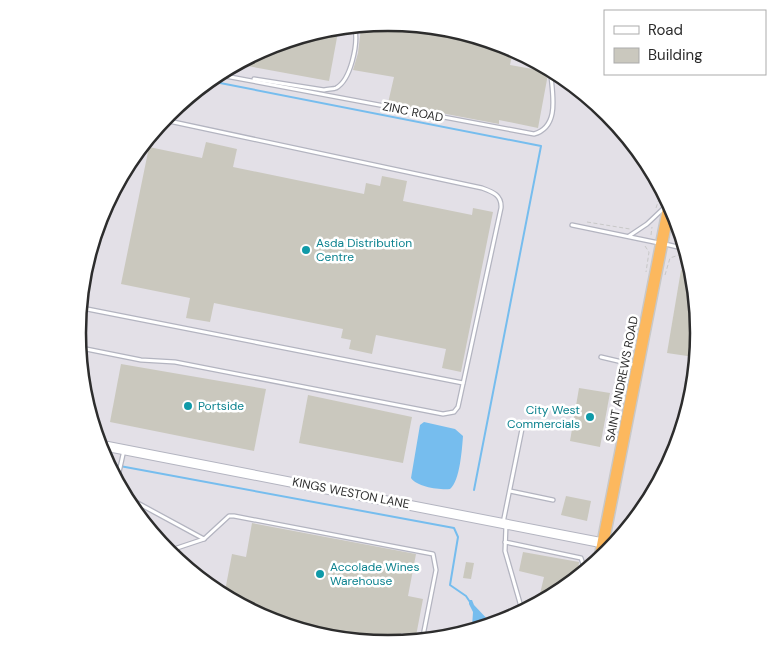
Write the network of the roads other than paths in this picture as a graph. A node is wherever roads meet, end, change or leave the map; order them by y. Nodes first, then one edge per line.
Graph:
1 (356, 33) edge
2 (230, 76) edge
3 (231, 76) edge
4 (551, 79) edge
5 (173, 122) edge
6 (663, 210) edge
7 (667, 217) edge
8 (572, 225) dead end
9 (629, 237) junction
10 (662, 244) junction
11 (677, 247) edge
12 (87, 309) edge
13 (87, 349) edge
14 (601, 358) dead end
15 (638, 365) junction
16 (464, 383) junction
17 (530, 426) dead end
18 (109, 447) edge
19 (124, 450) junction
20 (119, 470) edge
21 (510, 491) junction
22 (553, 500) dead end
23 (138, 502) edge
24 (505, 524) junction
25 (204, 539) junction
26 (505, 542) junction
27 (603, 544) joint
28 (177, 548) edge
29 (583, 563) edge
30 (520, 604) edge
31 (425, 632) edge

1 - 3 lane, ZINC ROAD
2 - 4 lane, ZINC ROAD
5 - 16 lane
6 - 9 lane
7 - 10 highway, SAINT ANDREWS ROAD
8 - 9 lane
9 - 10 lane
10 - 11 lane
10 - 15 highway, SAINT ANDREWS ROAD
12 - 16 lane
13 - 16 lane
14 - 15 lane
15 - 27 highway, SAINT ANDREWS ROAD
17 - 21 lane
18 - 19 street, KINGS WESTON LANE
19 - 20 lane
19 - 24 street, KINGS WESTON LANE
21 - 22 lane
21 - 24 lane
23 - 25 lane
24 - 26 lane
24 - 27 street, KINGS WESTON LANE
25 - 28 lane
25 - 31 lane
26 - 29 lane
26 - 30 lane

